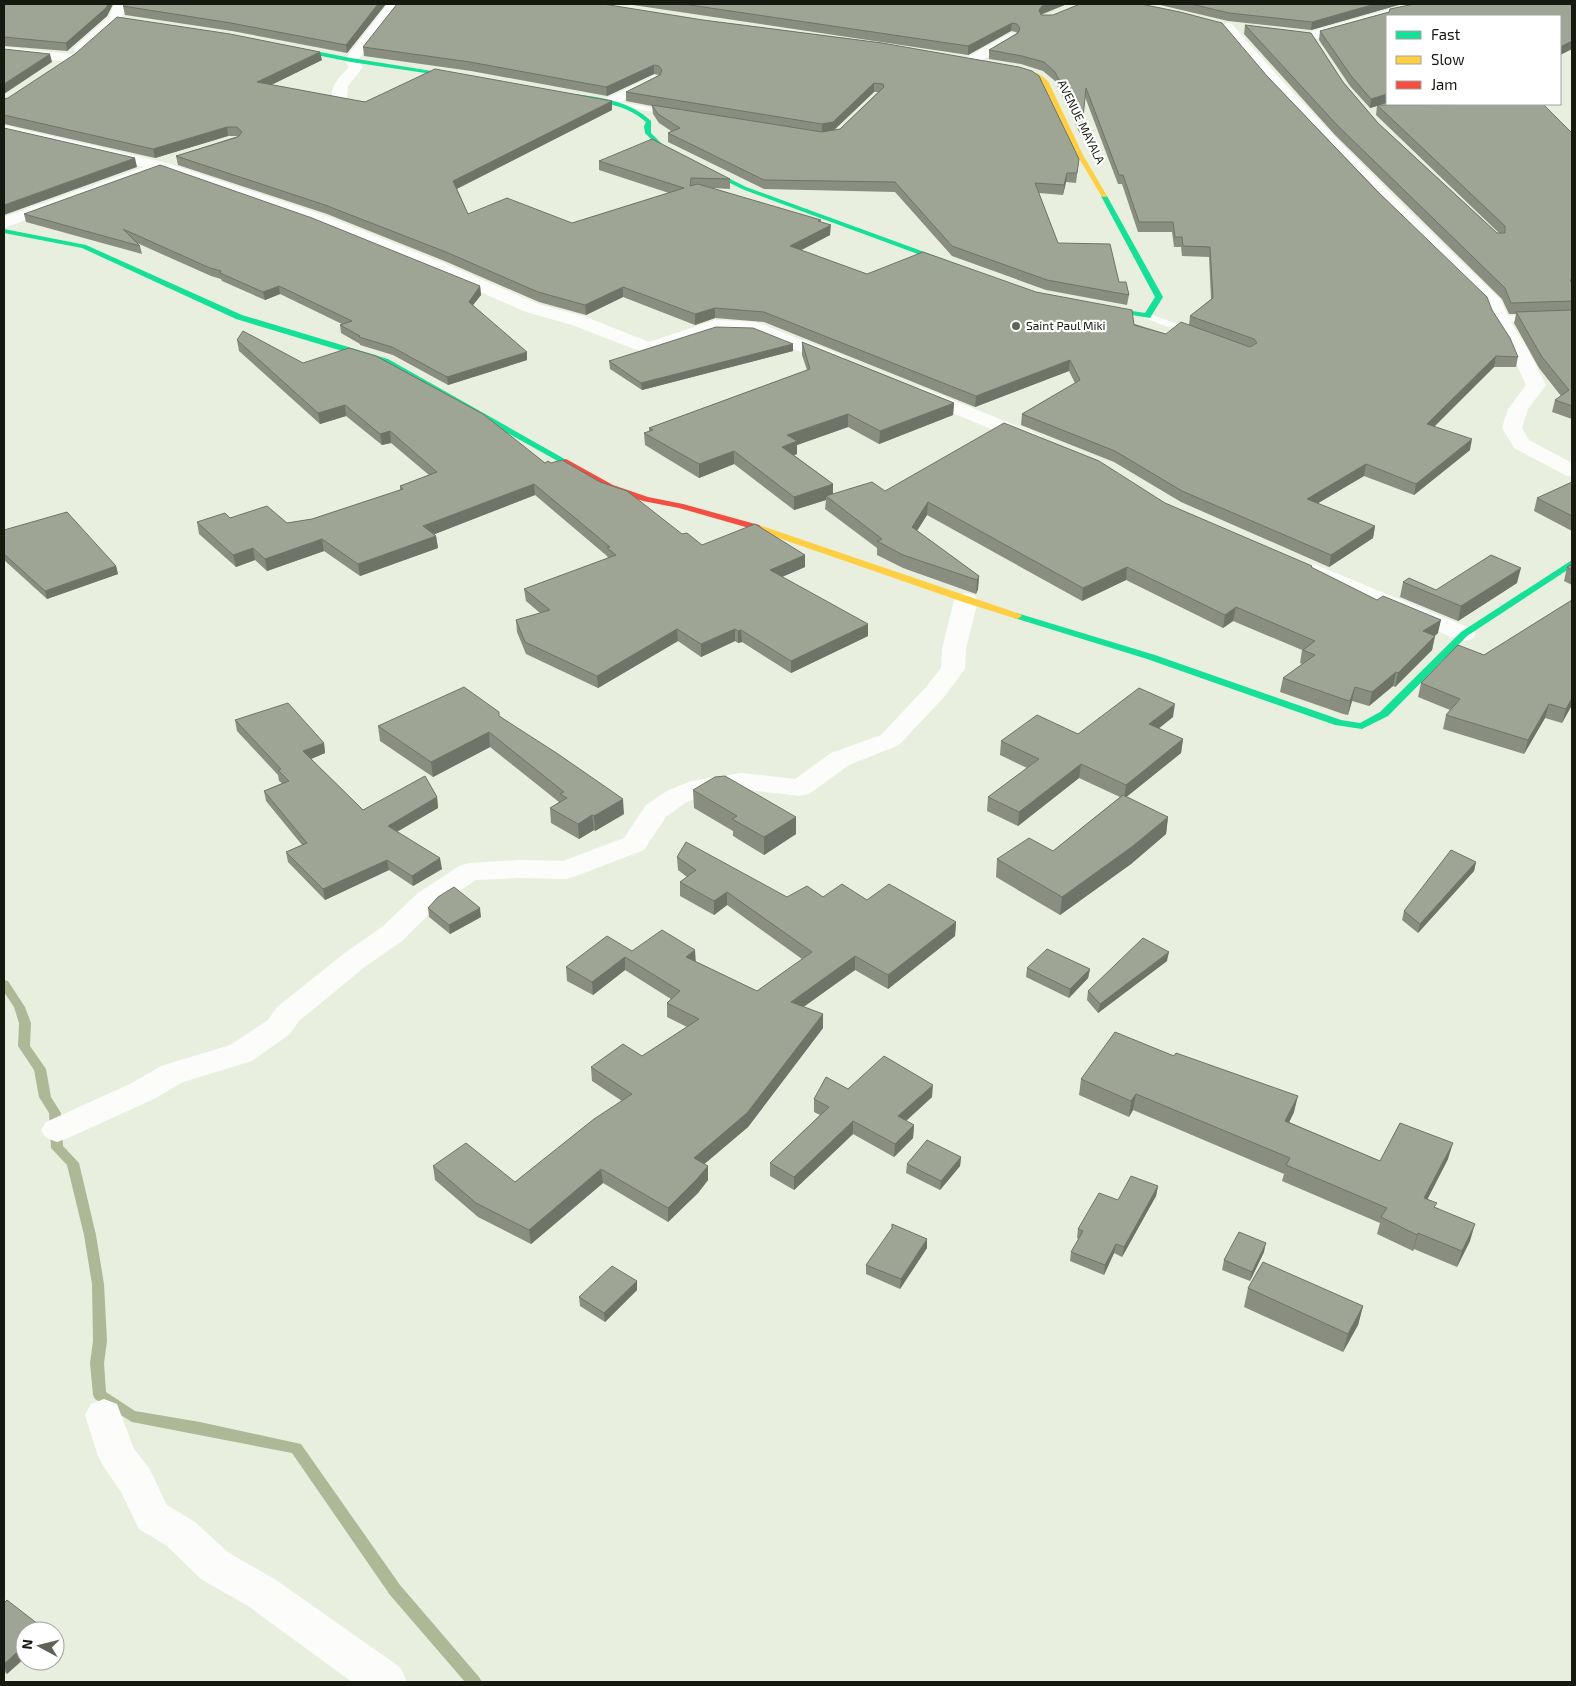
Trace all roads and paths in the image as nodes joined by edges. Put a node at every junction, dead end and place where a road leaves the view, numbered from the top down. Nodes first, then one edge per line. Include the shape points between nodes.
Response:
1 (123, 4) edge
2 (395, 4) edge
3 (1421, 4) edge
4 (1386, 15) edge
5 (1386, 15) edge
6 (1249, 30) edge
7 (1265, 32) edge
8 (1010, 37) edge
9 (269, 44) edge
10 (4, 51) edge
11 (72, 58) junction
12 (351, 60) junction
13 (967, 61) joint
14 (56, 68) edge
15 (481, 79) edge
16 (654, 80) edge
17 (564, 94) edge
18 (340, 101) edge
19 (614, 103) junction
20 (674, 113) edge
21 (4, 130) edge
22 (180, 157) edge
23 (157, 166) junction
24 (4, 223) edge
25 (4, 231) edge
26 (963, 267) edge
27 (1085, 305) edge
28 (1147, 316) junction
29 (1572, 316) edge
30 (1500, 320) junction
31 (1205, 337) edge
32 (855, 367) edge
33 (900, 385) edge
34 (1052, 446) edge
35 (1572, 471) edge
36 (1295, 563) edge
37 (1572, 563) edge
38 (966, 600) junction
39 (1464, 634) junction
40 (57, 1130) dead end
41 (104, 1415) dead end
42 (386, 1682) edge

1 - 11 street via 119,7 120,20
2 - 12 street
3 - 4 street
5 - 7 street via 1313,38
6 - 30 street via 1222,26 1382,195 1495,304
8 - 13 street
9 - 12 street
10 - 11 street
11 - 14 street
12 - 15 street
12 - 18 street via 356,67 338,92
13 - 28 street, AVENUE MAYALA via 1021,70 1038,75 1046,82 1080,155 1160,297
16 - 19 street
17 - 19 street
19 - 20 lane
19 - 26 street via 645,116 649,122 648,133 661,146 744,188
21 - 23 street
22 - 23 street
23 - 24 street
23 - 32 street via 320,220 532,308 579,321 649,348 715,326 756,328
25 - 38 street via 84,246 238,316 385,361 610,487 646,500 760,528
27 - 28 street
28 - 31 lane
29 - 30 lane
30 - 35 street via 1536,385 1518,409 1512,428 1521,444
33 - 34 street
36 - 39 street
37 - 39 street
38 - 39 street via 1151,658 1340,723 1362,726 1384,714
38 - 40 street via 954,649 953,670 890,740 840,759 800,788 741,781 700,787 676,797 656,811 634,844 566,870 469,872 428,898 392,934 288,1014 279,1027 241,1053 172,1074 143,1092
41 - 42 street via 117,1456 153,1517 181,1534 215,1566 262,1592

